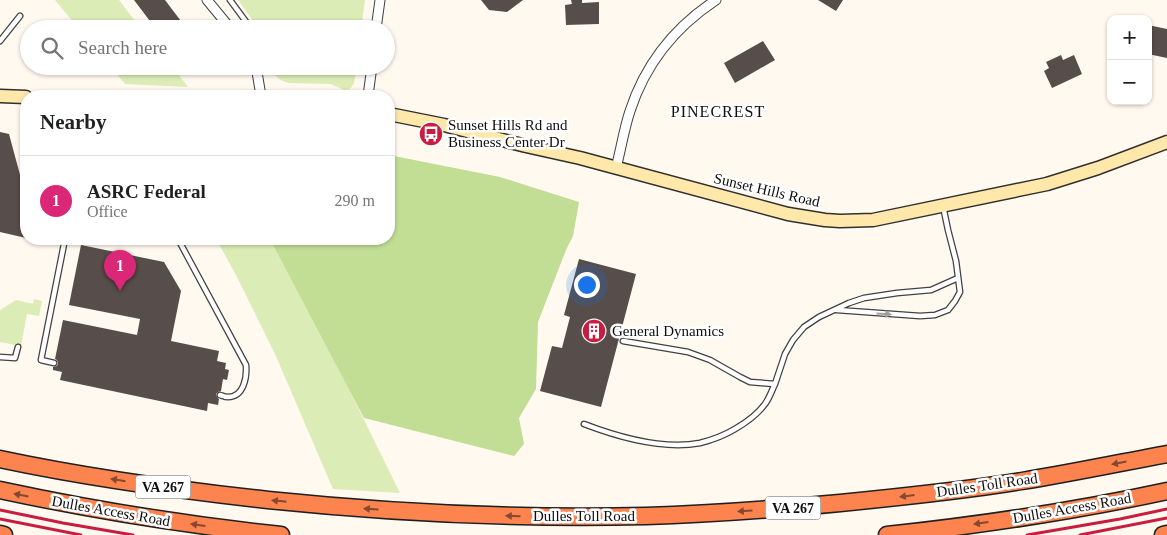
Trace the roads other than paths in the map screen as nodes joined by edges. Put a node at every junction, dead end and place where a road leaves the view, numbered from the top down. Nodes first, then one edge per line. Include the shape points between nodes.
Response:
1 (208, 0) edge
2 (230, 0) edge
3 (380, 0) edge
4 (716, 0) edge
5 (20, 16) dead end
6 (224, 20) edge
7 (245, 20) edge
8 (377, 20) edge
9 (0, 41) edge
10 (258, 75) edge
11 (371, 75) edge
12 (260, 90) edge
13 (369, 90) edge
14 (0, 96) edge
15 (20, 97) edge
16 (395, 115) edge
17 (1167, 142) edge
18 (616, 168) junction
19 (943, 206) junction
20 (64, 245) edge
21 (181, 245) edge
22 (958, 278) junction
23 (835, 310) junction
24 (624, 341) dead end
25 (18, 347) dead end
26 (0, 357) edge
27 (54, 363) dead end
28 (775, 384) junction
29 (220, 395) dead end
30 (584, 424) dead end
31 (1167, 454) edge
32 (0, 459) edge
33 (0, 490) edge
34 (1167, 491) edge
35 (0, 534) edge
36 (1167, 534) edge
37 (4, 535) edge
38 (281, 535) edge
39 (887, 535) edge
40 (1163, 535) edge

1 - 6 street
2 - 7 lane
3 - 8 street
4 - 18 street via 680,29 652,64 630,111
5 - 9 lane
10 - 12 street
11 - 13 street
14 - 15 main road
16 - 18 main road, Sunset Hills Road
17 - 19 main road, Sunset Hills Road via 1047,184
18 - 19 main road, Sunset Hills Road via 788,214 825,220 873,220
19 - 22 lane
20 - 27 lane via 41,360
21 - 29 lane via 246,365 246,376 239,393 229,397
22 - 23 lane via 931,290 864,298
23 -> 22 lane via 935,315 948,310 956,301 960,292
23 - 28 lane via 804,327 793,340
24 - 28 lane via 688,352 750,382
25 - 26 lane via 15,358
28 - 30 lane via 765,404 750,421 700,443 655,443 610,434
31 -> 32 highway, Dulles Toll Road / VA 267 via 975,488 884,499 701,514 592,517 498,516 328,506 152,486
38 -> 33 highway, Dulles Access Road via 171,521
34 -> 39 highway, Dulles Access Road via 1007,520
35 - 37 highway
36 - 40 highway

